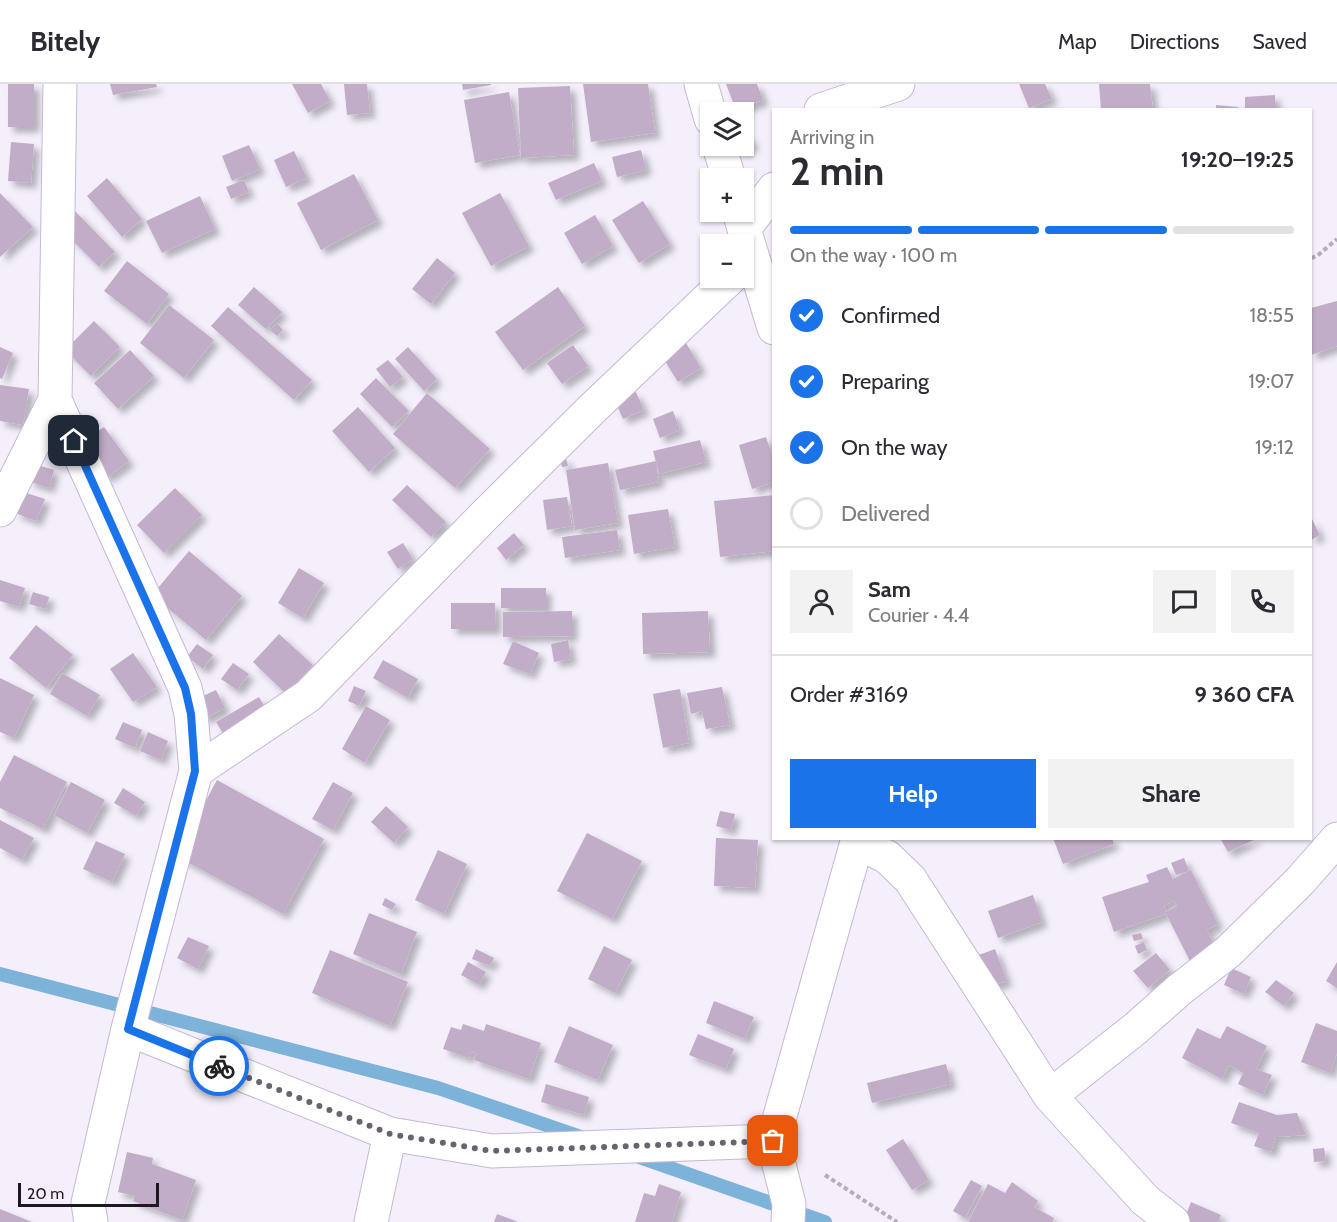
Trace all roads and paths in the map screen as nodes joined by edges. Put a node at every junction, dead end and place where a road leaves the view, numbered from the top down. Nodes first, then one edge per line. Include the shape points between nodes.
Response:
1 (60, 84) edge
2 (700, 84) edge
3 (898, 84) edge
4 (706, 102) edge
5 (826, 108) edge
6 (772, 193) edge
7 (750, 234) edge
8 (1337, 239) edge
9 (1312, 258) edge
10 (754, 278) edge
11 (704, 288) edge
12 (772, 323) edge
13 (55, 400) junction
14 (0, 510) edge
15 (195, 771) junction
16 (1337, 839) edge
17 (857, 840) edge
18 (128, 1029) junction
19 (1050, 1096) junction
20 (390, 1134) junction
21 (773, 1141) junction
22 (86, 1216) edge
23 (371, 1222) edge
24 (788, 1222) edge
25 (897, 1222) edge
26 (1173, 1222) edge

1 - 13 street
2 - 4 street
3 - 5 street
6 - 7 street
8 - 9 path
10 - 12 street
11 - 15 street via 308,696
13 - 14 street
13 - 15 street via 185,688
15 - 18 street
16 - 19 street via 1228,952
17 - 19 street via 887,857 910,879
17 - 21 street
18 - 20 street
18 - 22 street
19 - 26 street via 1145,1200
20 - 21 street via 492,1151
20 - 23 street
21 - 24 street via 789,1204
21 - 25 path

